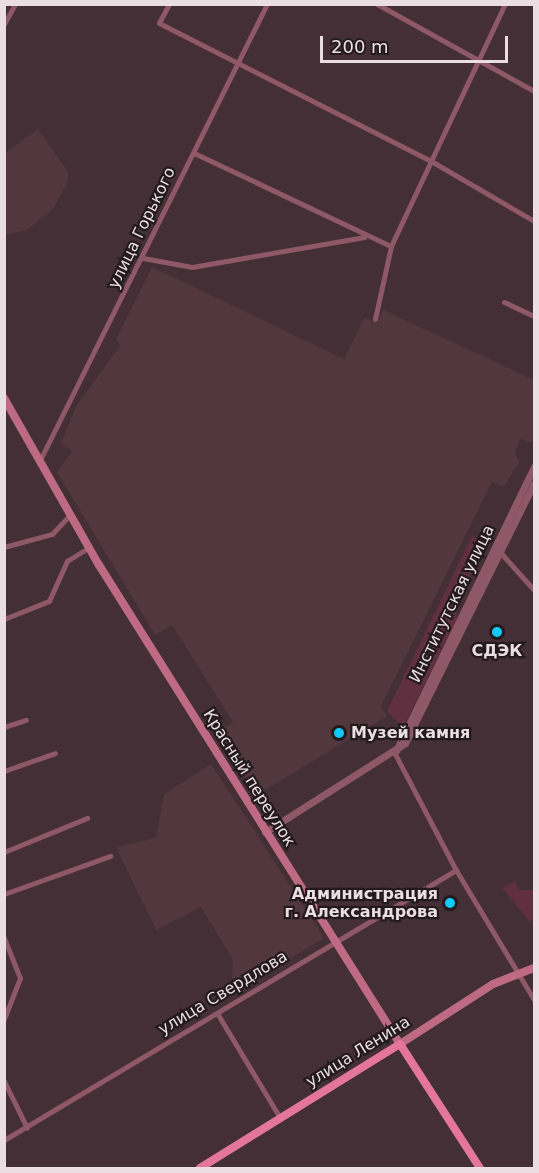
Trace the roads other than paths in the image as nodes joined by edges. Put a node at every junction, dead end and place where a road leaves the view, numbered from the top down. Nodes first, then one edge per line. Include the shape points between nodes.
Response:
1 (15, 4) edge
2 (169, 4) edge
3 (267, 4) edge
4 (377, 4) edge
5 (505, 4) edge
6 (4, 24) edge
7 (479, 58) junction
8 (240, 61) junction
9 (534, 91) edge
10 (194, 153) junction
11 (430, 161) junction
12 (534, 221) edge
13 (364, 237) junction
14 (391, 246) junction
15 (143, 258) junction
16 (504, 302) dead end
17 (534, 316) edge
18 (375, 319) dead end
19 (4, 398) edge
20 (8, 413) edge
21 (39, 462) junction
22 (534, 467) edge
23 (534, 483) edge
24 (69, 516) junction
25 (4, 547) edge
26 (88, 548) junction
27 (497, 550) junction
28 (534, 590) edge
29 (4, 619) edge
30 (26, 720) dead end
31 (4, 727) edge
32 (55, 753) dead end
33 (395, 754) junction
34 (4, 771) edge
35 (87, 818) dead end
36 (265, 832) junction
37 (4, 852) edge
38 (110, 856) dead end
39 (456, 870) junction
40 (4, 894) edge
41 (4, 938) edge
42 (333, 942) junction
43 (534, 968) edge
44 (517, 972) junction
45 (534, 1000) edge
46 (217, 1013) junction
47 (4, 1019) edge
48 (400, 1044) junction
49 (4, 1081) edge
50 (280, 1118) junction
51 (27, 1128) junction
52 (4, 1140) edge
53 (200, 1168) edge
54 (480, 1168) edge

1 - 6 street
2 - 8 street via 159,23
3 - 8 street, улица Горького
4 - 7 street
5 - 7 street
7 - 9 street
7 - 11 street
8 - 10 street, улица Горького
8 - 11 street
10 - 13 street
10 - 15 street, улица Горького
11 - 12 street
11 - 14 street
13 - 14 street
13 - 15 street via 192,267
14 - 18 street
15 - 21 street, улица Горького
16 - 17 street
19 - 20 main road, Красный переулок
20 - 21 main road, Красный переулок
21 - 24 main road, Красный переулок
22 - 27 street, Институтская улица
23 - 27 street, Институтская улица
24 - 25 street via 52,534
24 - 26 main road, Красный переулок
26 - 29 street via 68,561 49,601
26 - 36 main road, Красный переулок
27 - 28 street
27 - 33 street, Институтская улица
30 - 31 street
32 - 34 street
33 - 36 street
33 - 39 street
35 - 37 street
36 - 42 main road, Красный переулок
38 - 40 street
39 - 42 street, улица Свердлова
39 - 44 street
41 - 47 street via 20,978
42 - 46 street, улица Свердлова
42 - 48 main road, Красный переулок
43 - 44 main road, улица Ленина
44 - 45 street
44 - 48 main road, улица Ленина
46 - 50 street
46 - 51 street, улица Свердлова
48 - 50 main road, улица Ленина
48 - 54 main road, Красный переулок
49 - 51 street
50 - 53 main road, улица Ленина
51 - 52 street, улица Свердлова

